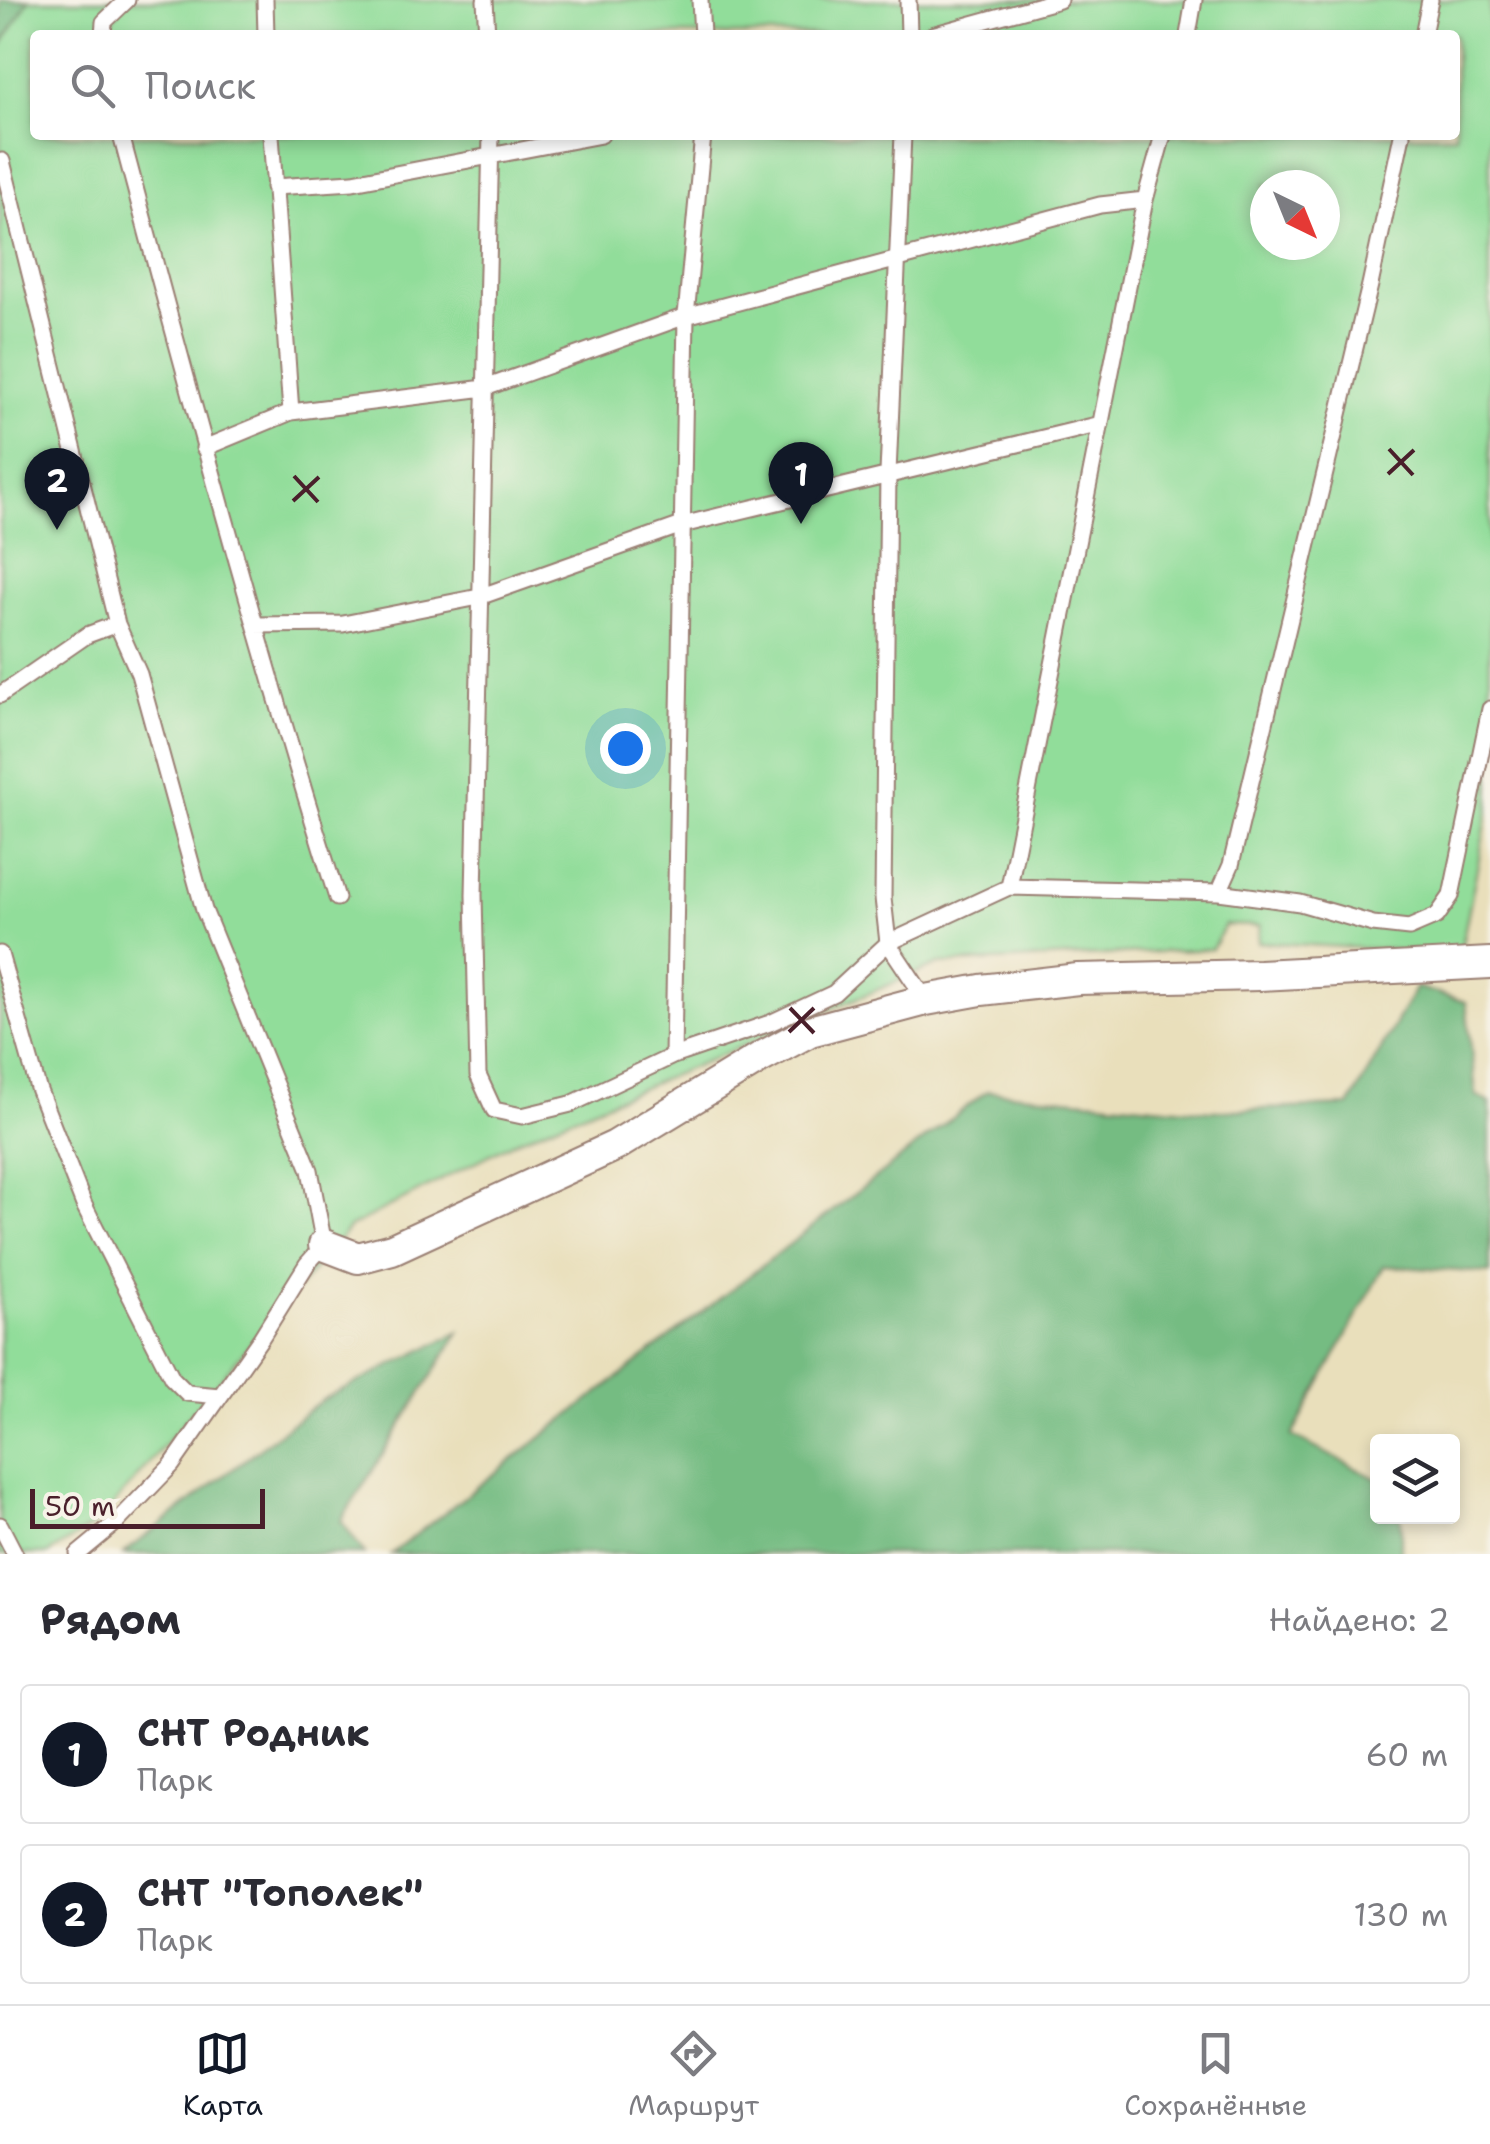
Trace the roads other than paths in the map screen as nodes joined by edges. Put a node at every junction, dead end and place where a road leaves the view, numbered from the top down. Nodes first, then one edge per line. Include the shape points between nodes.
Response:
1 (127, 0) edge
2 (264, 0) edge
3 (486, 0) edge
4 (700, 0) edge
5 (908, 0) edge
6 (1059, 0) edge
7 (1194, 0) edge
8 (1430, 0) edge
9 (103, 30) edge
10 (266, 30) edge
11 (487, 30) edge
12 (702, 30) edge
13 (909, 30) edge
14 (950, 30) edge
15 (1189, 30) edge
16 (1424, 30) edge
17 (122, 140) edge
18 (271, 140) edge
19 (491, 140) edge
20 (577, 140) edge
21 (703, 140) edge
22 (904, 140) edge
23 (1162, 140) edge
24 (1401, 140) edge
25 (492, 158) junction
26 (2, 160) edge
27 (274, 187) junction
28 (1145, 200) junction
29 (896, 258) junction
30 (686, 316) junction
31 (485, 388) junction
32 (291, 412) junction
33 (1101, 424) junction
34 (204, 448) junction
35 (888, 473) junction
36 (682, 525) junction
37 (479, 596) junction
38 (116, 624) junction
39 (256, 625) junction
40 (0, 694) edge
41 (1490, 709) edge
42 (1009, 888) junction
43 (1219, 892) junction
44 (336, 898) dead end
45 (888, 944) junction
46 (0, 954) edge
47 (1490, 963) edge
48 (926, 1000) junction
49 (673, 1056) junction
50 (324, 1245) junction
51 (220, 1396) junction
52 (0, 1525) edge
53 (15, 1554) edge
54 (78, 1554) edge

1 - 9 lane
2 - 10 lane
3 - 11 lane
4 - 12 lane
5 - 13 lane
6 - 14 lane
7 - 15 lane
8 - 16 lane
17 - 34 lane
18 - 27 lane
19 - 25 lane
20 - 25 lane
21 - 30 lane
22 - 29 lane
23 - 28 lane
24 - 43 lane via 1236,846
25 - 27 lane via 353,182
25 - 31 lane
26 - 38 lane
27 - 32 lane
28 - 29 lane via 1100,205
28 - 33 lane
29 - 30 lane
29 - 35 lane
30 - 31 lane
30 - 36 lane
31 - 32 lane
31 - 37 lane
32 - 34 lane
33 - 35 lane
33 - 42 lane
34 - 39 lane
35 - 36 lane
35 - 45 lane
36 - 37 lane
36 - 49 lane
37 - 39 lane via 343,624
37 - 49 lane via 478,1076 494,1110 522,1116 571,1104
38 - 40 lane via 86,636
38 - 50 lane via 139,674 204,910 310,1170
39 - 44 lane
41 - 43 lane via 1451,896 1437,916 1409,928
42 - 43 lane
42 - 45 lane
45 - 48 lane
45 - 49 lane via 834,993
46 - 51 lane via 38,1088 84,1205 172,1378 187,1393
47 - 48 street via 1078,979
48 - 50 street via 810,1031 615,1146 392,1249 358,1258
50 - 51 lane
51 - 54 lane via 172,1465
52 - 53 lane

